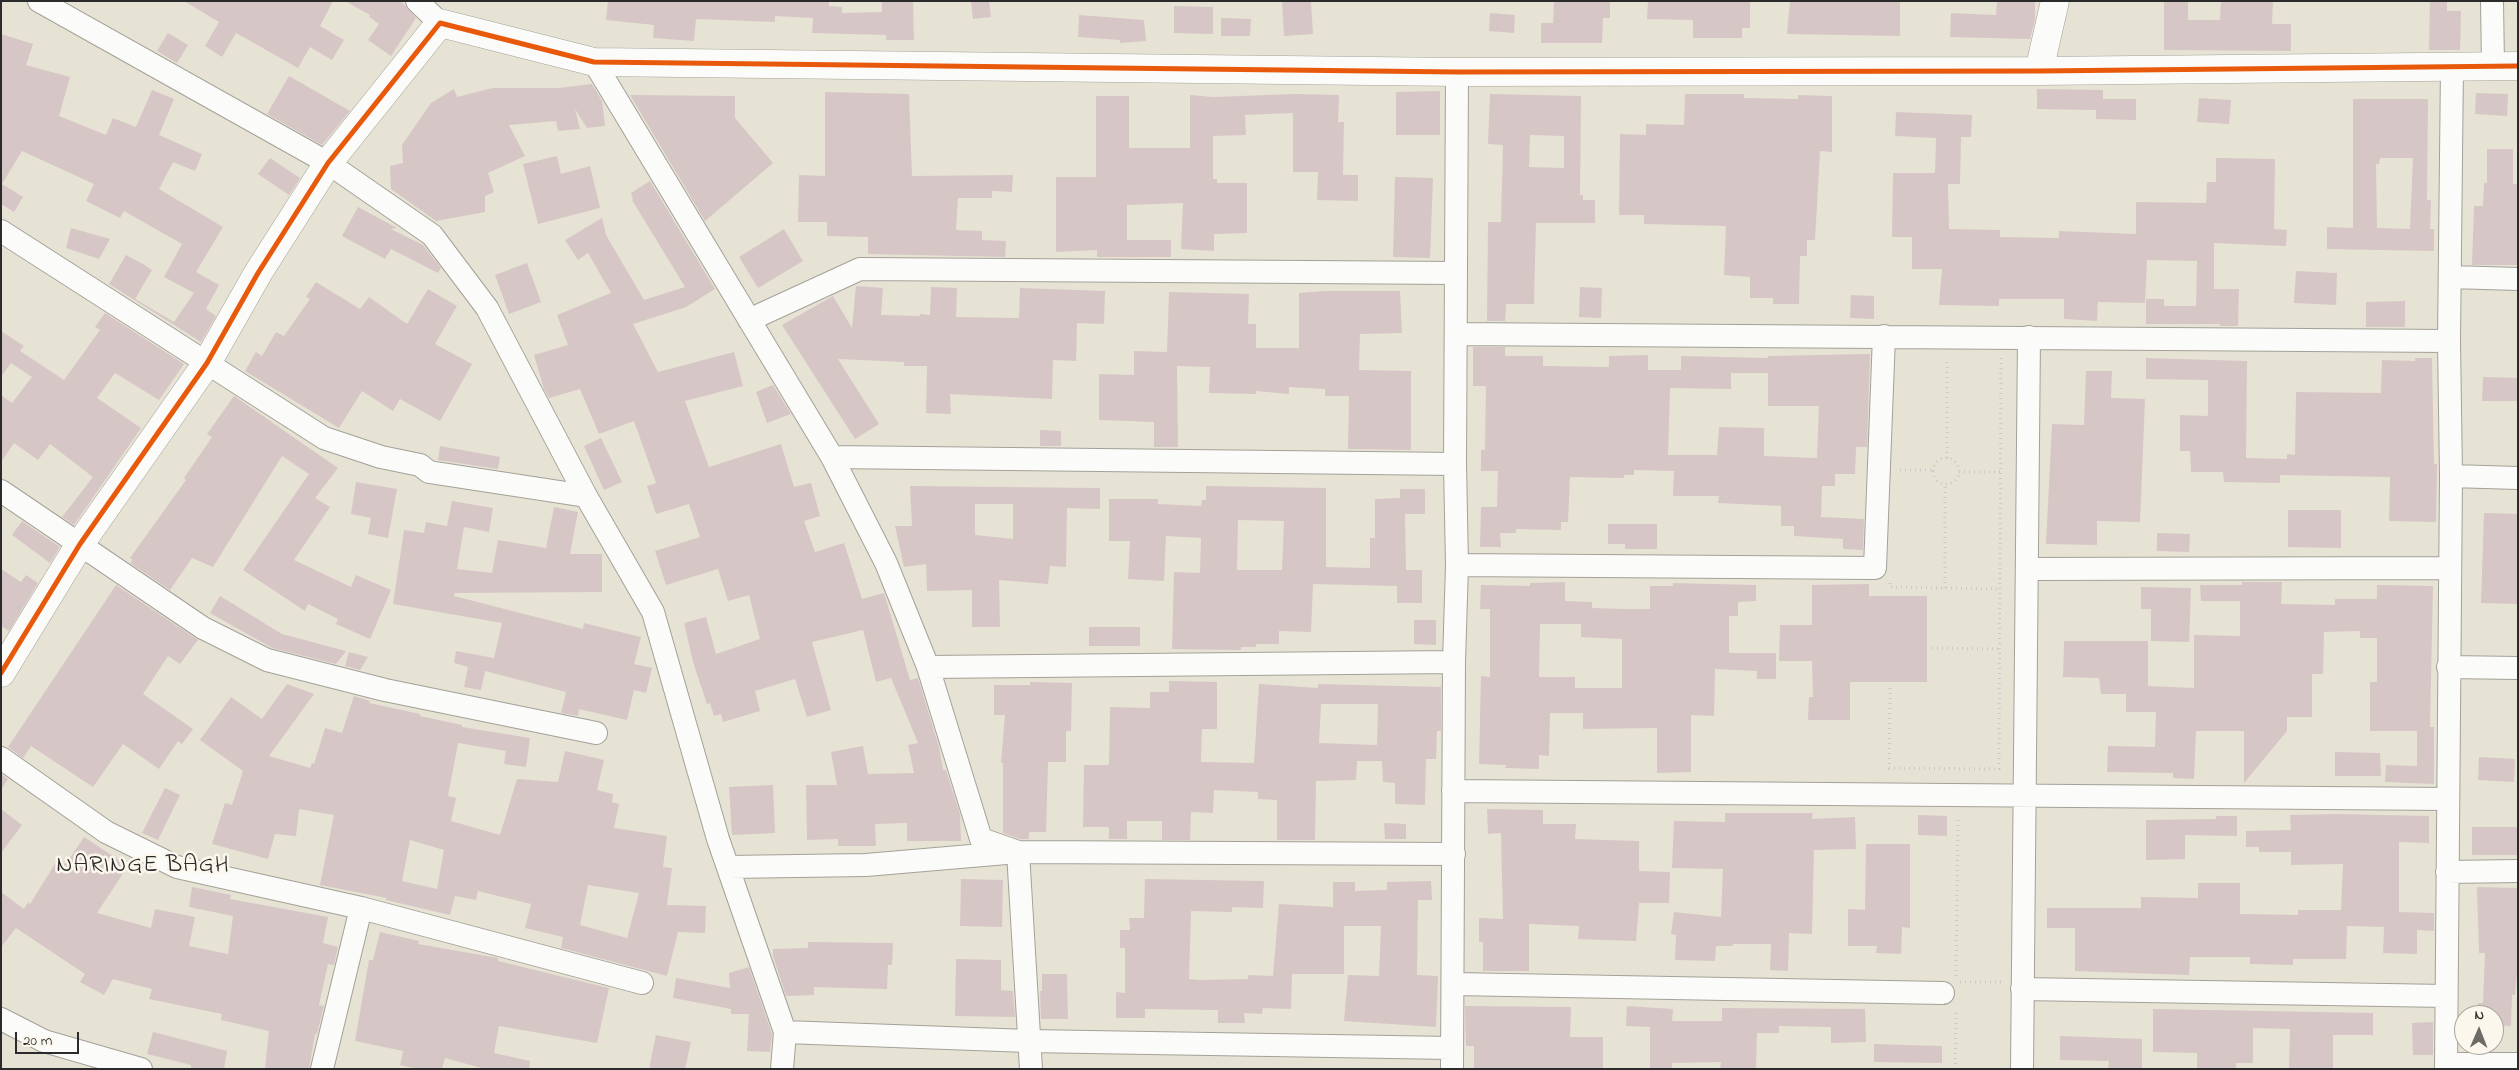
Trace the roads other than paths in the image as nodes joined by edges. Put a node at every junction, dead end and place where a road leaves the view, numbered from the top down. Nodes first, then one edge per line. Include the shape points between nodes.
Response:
1 (39, 1) edge
2 (417, 1) edge
3 (2055, 1) edge
4 (2492, 1) edge
5 (440, 23) junction
6 (594, 62) junction
7 (2452, 65) junction
8 (2505, 66) edge
9 (2039, 71) junction
10 (1457, 72) junction
11 (328, 163) junction
12 (1, 231) edge
13 (1456, 273) junction
14 (2450, 277) junction
15 (2518, 279) edge
16 (749, 320) junction
17 (1456, 334) junction
18 (1884, 336) junction
19 (2029, 337) junction
20 (2448, 341) junction
21 (206, 363) junction
22 (832, 457) junction
23 (1455, 464) junction
24 (2450, 476) junction
25 (2518, 478) edge
26 (1, 491) edge
27 (586, 496) junction
28 (80, 544) junction
29 (1457, 565) junction
30 (2450, 568) junction
31 (2028, 569) junction
32 (1454, 662) junction
33 (928, 667) junction
34 (2448, 667) junction
35 (2518, 668) edge
36 (1, 672) edge
37 (596, 733) dead end
38 (1, 758) edge
39 (1454, 791) junction
40 (2025, 795) junction
41 (2448, 799) junction
42 (1018, 852) junction
43 (1454, 854) junction
44 (728, 867) junction
45 (2518, 871) edge
46 (2447, 872) junction
47 (361, 908) junction
48 (642, 984) dead end
49 (1454, 984) junction
50 (2013, 986) junction
51 (2446, 996) junction
52 (1949, 997) road end
53 (1, 1018) edge
54 (785, 1032) junction
55 (1028, 1041) junction
56 (1452, 1058) edge
57 (2518, 1064) edge
58 (2446, 1067) edge
59 (141, 1069) edge
60 (322, 1069) edge
61 (782, 1069) edge
62 (1031, 1069) edge
63 (2022, 1069) edge

1 - 11 street
2 - 5 street
3 - 9 street
4 - 8 street
5 - 6 street
5 - 11 street
6 - 10 street
6 - 16 street
7 - 8 street
7 - 9 street
7 - 14 street
9 - 10 street
10 - 13 street
11 - 21 street
11 - 27 street via 432,234 487,308
12 - 21 street
13 - 16 street via 860,269
13 - 17 street
14 - 15 street
14 - 20 street
16 - 22 street
17 - 18 street
17 - 23 street
18 - 19 street
18 - 29 street via 1875,568
19 - 20 street
19 - 31 street
20 - 24 street
21 - 27 street via 332,441 381,457 420,465 429,472
21 - 28 street
22 - 23 street
22 - 33 street via 886,564
23 - 29 street
24 - 25 street
24 - 30 street
26 - 28 street
27 - 44 street via 653,612
28 - 36 street
28 - 37 street via 203,628 267,660 385,690
29 - 32 street
30 - 31 street
30 - 34 street
31 - 40 street
32 - 33 street
32 - 39 street
33 - 42 street via 982,839
34 - 35 street
34 - 41 street
38 - 47 street via 106,832 177,867
39 - 40 street
39 - 43 street
40 - 41 street
40 - 50 street
41 - 46 street
42 - 43 street
42 - 44 street via 866,865
42 - 55 street
43 - 49 street
44 - 54 street
45 - 46 street
46 - 51 street
47 - 48 street
47 - 60 street
49 - 52 street
49 - 56 street
50 - 51 street
50 - 63 street
51 - 58 street
53 - 59 street via 44,1042
54 - 55 street
54 - 61 street
55 - 56 street
55 - 62 street
57 - 58 street

